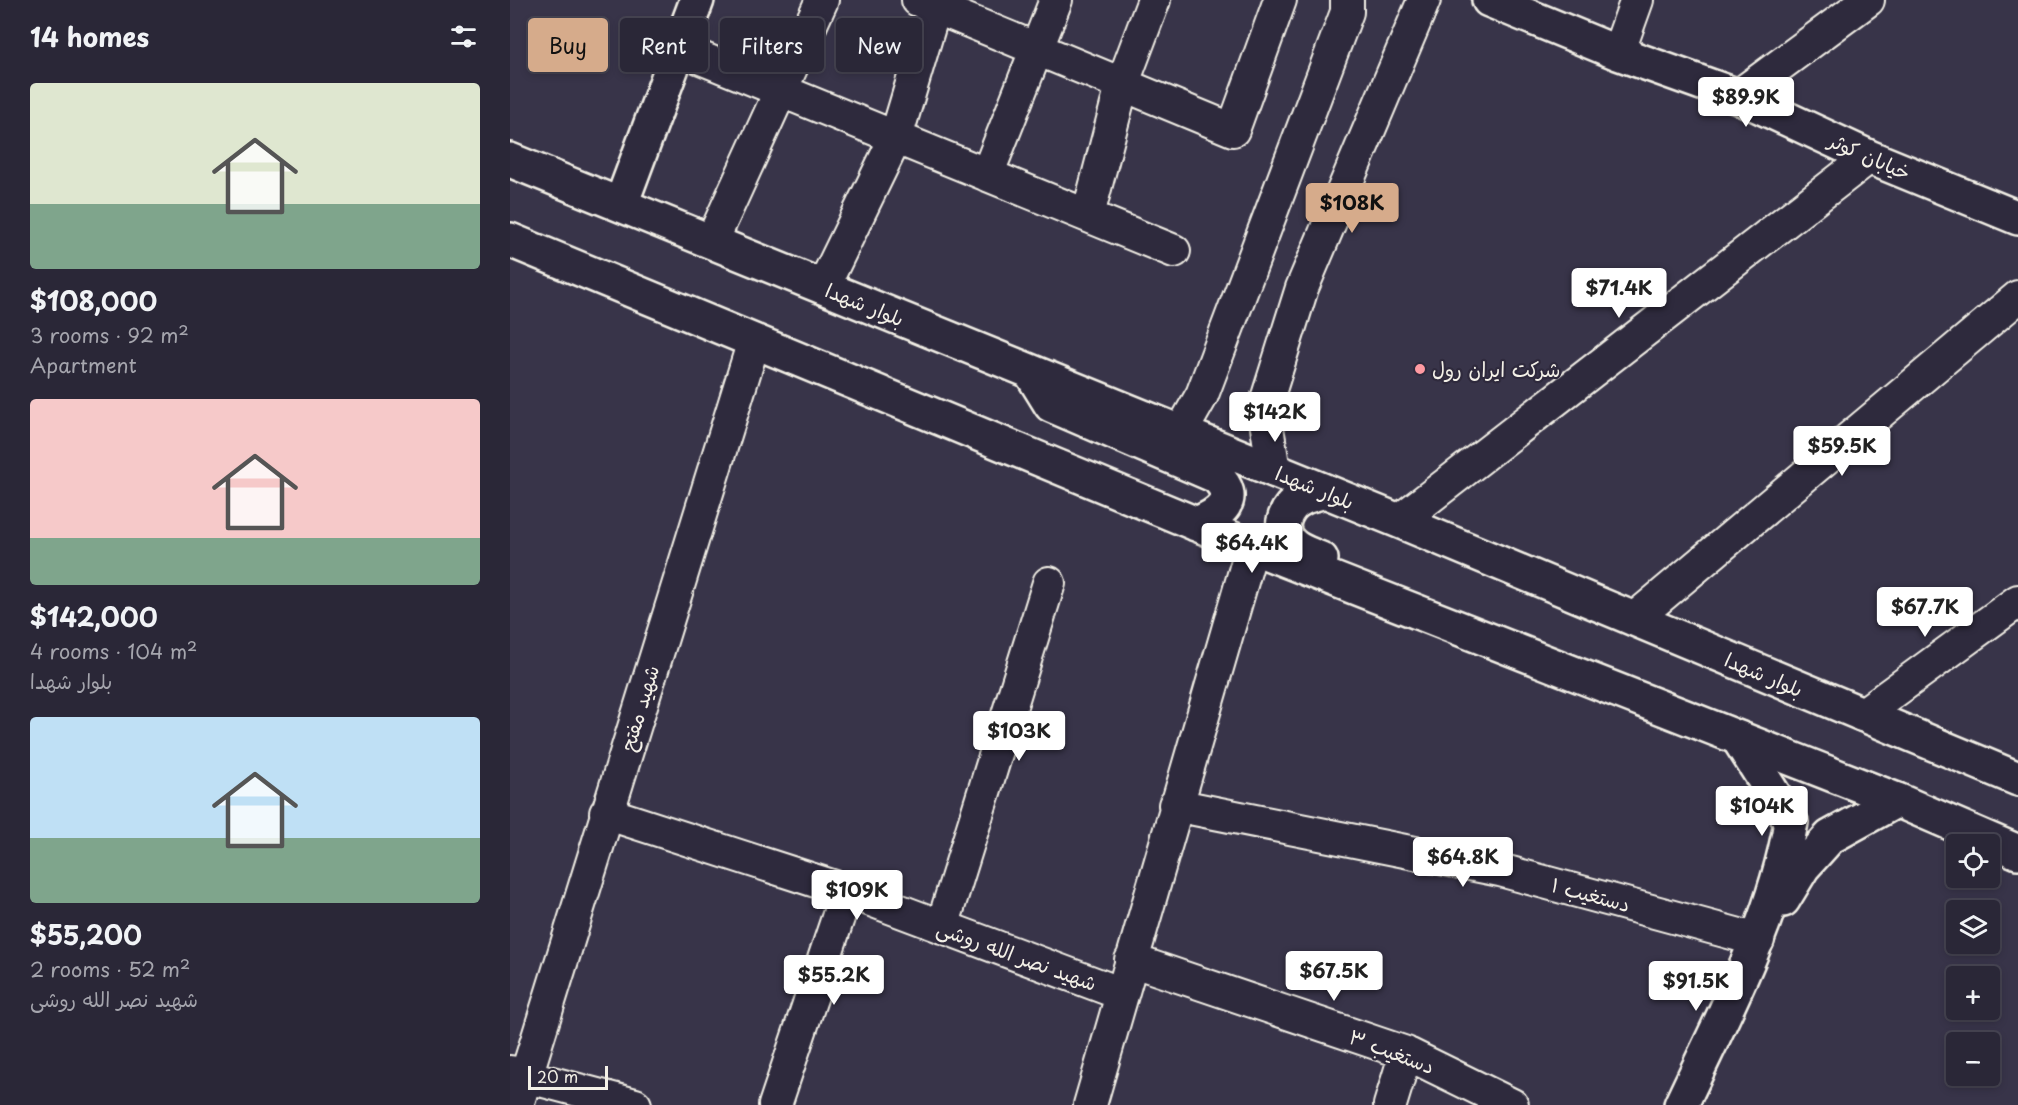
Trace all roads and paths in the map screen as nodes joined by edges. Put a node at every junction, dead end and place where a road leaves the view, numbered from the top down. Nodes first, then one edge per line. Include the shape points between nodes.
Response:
1 (697, 0) edge
2 (822, 0) edge
3 (1056, 0) edge
4 (1154, 0) edge
5 (1280, 0) edge
6 (1347, 0) edge
7 (1424, 0) edge
8 (1489, 0) edge
9 (1637, 0) edge
10 (1868, 0) edge
11 (929, 2) edge
12 (690, 18) edge
13 (1036, 49) junction
14 (1618, 53) junction
15 (708, 61) edge
16 (670, 72) edge
17 (1122, 85) junction
18 (781, 90) junction
19 (1738, 96) junction
20 (896, 137) junction
21 (1869, 157) junction
22 (510, 160) edge
23 (987, 175) junction
24 (621, 204) junction
25 (1088, 215) junction
26 (2018, 218) edge
27 (510, 240) edge
28 (712, 241) junction
29 (1174, 251) dead end
30 (824, 287) junction
31 (2018, 297) edge
32 (754, 341) junction
33 (1030, 371) junction
34 (1181, 432) junction
35 (1274, 471) junction
36 (1324, 491) junction
37 (1399, 521) junction
38 (1197, 524) junction
39 (1252, 547) junction
40 (1049, 583) dead end
41 (2018, 601) edge
42 (1414, 611) junction
43 (1634, 620) junction
44 (1862, 715) junction
45 (1738, 738) junction
46 (2018, 779) edge
47 (1897, 800) junction
48 (1175, 805) junction
49 (606, 813) junction
50 (2018, 852) edge
51 (847, 891) junction
52 (942, 927) junction
53 (1758, 940) junction
54 (1131, 960) junction
55 (1122, 994) junction
56 (1407, 1053) junction
57 (518, 1074) edge
58 (517, 1105) edge
59 (635, 1105) edge
60 (775, 1105) edge
61 (1090, 1105) edge
62 (1390, 1105) edge
63 (1512, 1105) edge
64 (1681, 1105) edge

1 - 12 main road
2 - 18 street
3 - 13 street
4 - 17 street
5 - 17 street via 1233,130
6 - 34 street via 1347,12 1202,395
7 - 35 street via 1302,288 1264,409
8 - 14 main road, خیابان کوثر
9 - 14 street
10 - 19 street
11 - 13 street
11 - 20 street
13 - 17 street
13 - 23 street
14 - 19 main road, خیابان کوثر
15 - 18 street
16 - 24 main road
17 - 25 street
18 - 20 street
18 - 28 street
19 - 21 main road, خیابان کوثر
20 - 23 street
20 - 30 street
21 - 26 main road, خیابان کوثر
21 - 37 street
22 - 24 main road, بلوار شهدا
23 - 25 street
24 - 28 main road, بلوار شهدا
25 - 29 street
27 - 32 main road
28 - 30 main road, بلوار شهدا
30 - 33 main road, بلوار شهدا
31 - 43 street
32 - 38 main road
32 - 49 street, شهید مفتح
33 - 34 main road, بلوار شهدا
33 - 38 main road via 1051,405 1216,476 1225,484 1225,506 1214,517
34 - 35 main road, بلوار شهدا
35 - 36 main road, بلوار شهدا
36 - 37 main road, بلوار شهدا
36 - 42 main road via 1301,499 1289,509 1283,523 1287,540 1304,552 1370,578
37 - 43 main road, بلوار شهدا
38 - 39 main road
39 - 42 main road
39 - 48 street
40 - 52 street
41 - 44 street
42 - 45 main road
43 - 44 main road, بلوار شهدا
44 - 46 main road, بلوار شهدا
45 - 47 main road
45 - 53 main road via 1791,822 1784,861
47 - 50 main road
47 - 53 main road via 1830,837 1803,867
48 - 53 street, دستغیب ۱ via 1500,870
48 - 54 street
49 - 51 street, شهید نصر الله روشی
49 - 57 street, شهید مفتح
51 - 52 street, شهید نصر الله روشی
51 - 60 street
52 - 55 street, شهید نصر الله روشی
53 - 64 main road
54 - 55 street
54 - 56 street, دستغیب ۳
55 - 61 street
56 - 62 street
56 - 63 street, دستغیب ۳
57 - 58 street, شهید مفتح
57 - 59 street

